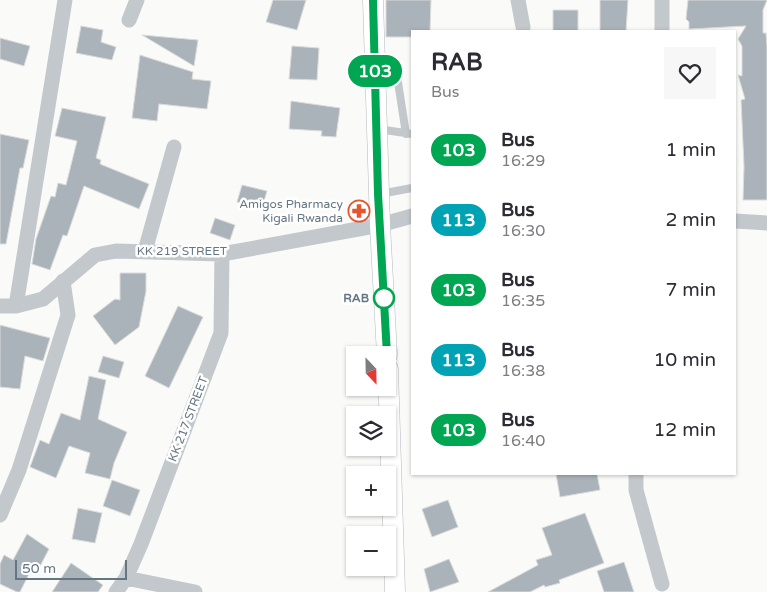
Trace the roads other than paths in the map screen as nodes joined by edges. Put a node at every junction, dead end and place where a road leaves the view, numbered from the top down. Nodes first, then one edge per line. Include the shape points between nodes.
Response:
1 (65, 0) edge
2 (137, 0) edge
3 (373, 0) edge
4 (518, 0) edge
5 (662, 0) edge
6 (129, 20) dead end
7 (523, 27) dead end
8 (662, 30) edge
9 (375, 64) junction
10 (376, 128) junction
11 (410, 134) edge
12 (174, 147) dead end
13 (411, 188) edge
14 (378, 194) junction
15 (411, 216) edge
16 (736, 221) edge
17 (767, 223) edge
18 (380, 225) junction
19 (145, 251) junction
20 (222, 254) junction
21 (63, 281) junction
22 (0, 306) edge
23 (16, 306) junction
24 (387, 346) edge
25 (389, 396) edge
26 (636, 475) edge
27 (0, 515) edge
28 (126, 578) junction
29 (662, 584) dead end
30 (116, 592) edge
31 (196, 592) edge
32 (395, 592) edge

1 - 23 street
2 - 6 street
3 - 9 main road
4 - 7 street
5 - 8 street
9 - 10 main road
9 - 11 lane via 392,73 398,82
10 - 11 lane
10 - 14 main road
12 - 19 street
13 - 14 lane
14 - 18 main road
15 - 18 street, KK 219 STREET
16 - 17 street
18 - 20 street, KK 219 STREET
18 - 24 main road
19 - 20 street, KK 219 STREET
19 - 21 street, KK 219 STREET via 95,255
20 - 28 street, KK 217 STREET via 220,332
21 - 23 street, KK 219 STREET via 43,299
21 - 27 street via 68,315 35,423
22 - 23 street, KK 219 STREET
25 - 32 main road
26 - 29 street via 636,490
28 - 30 street, KK 217 STREET
28 - 31 street

